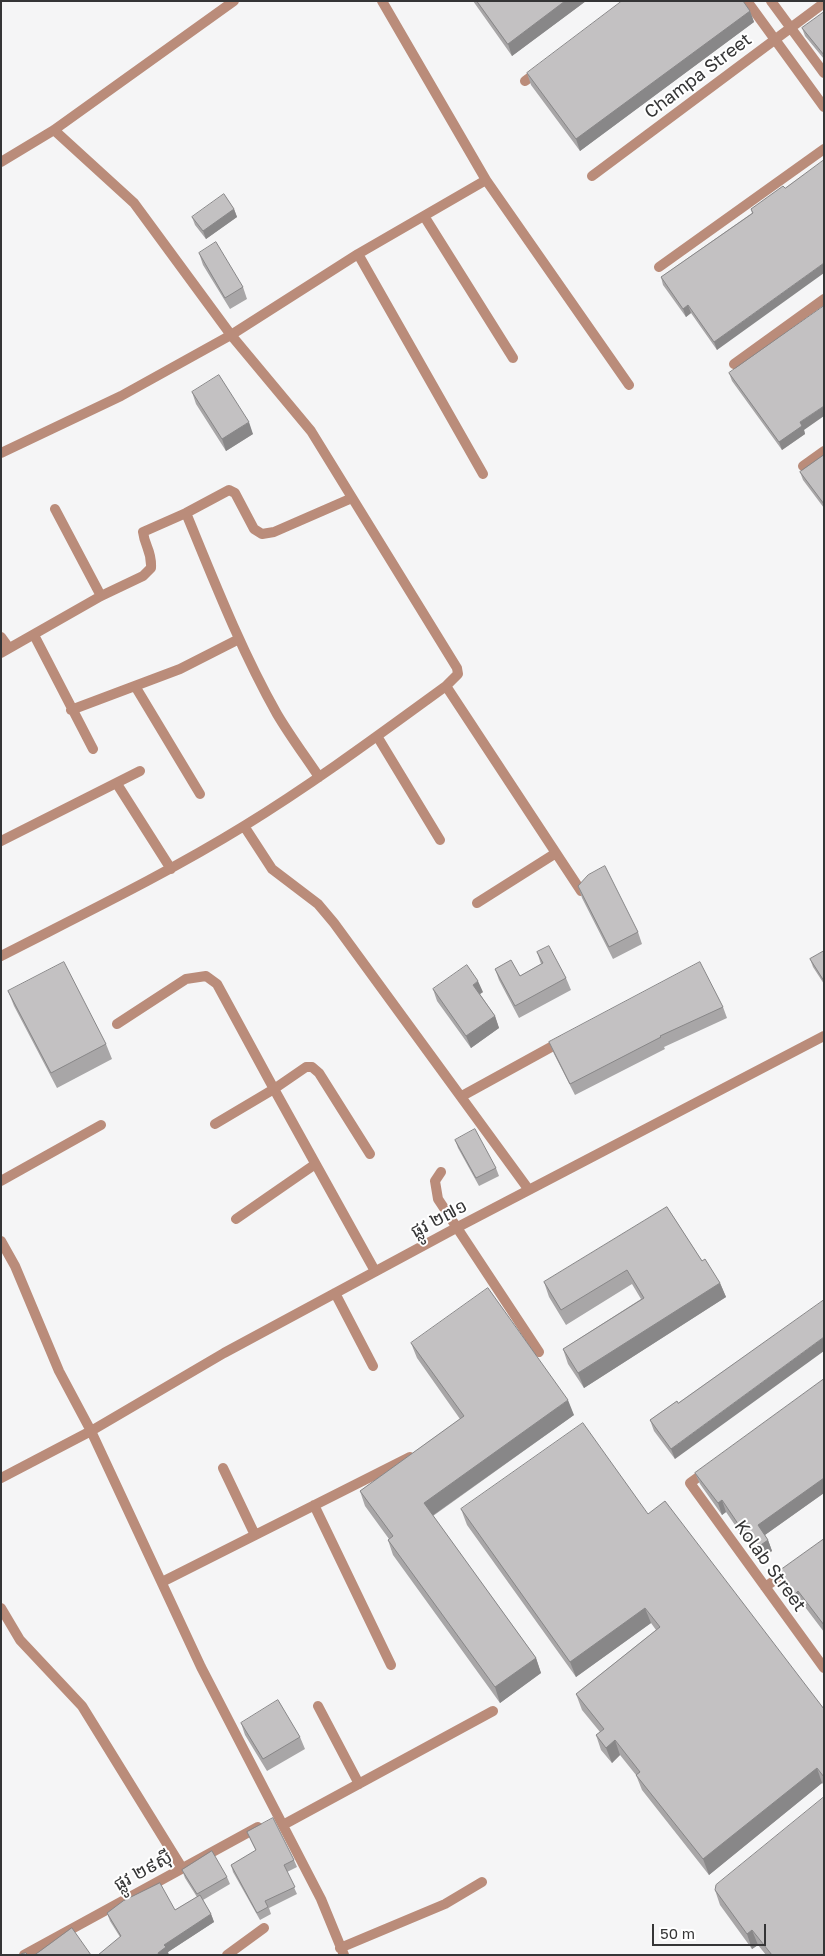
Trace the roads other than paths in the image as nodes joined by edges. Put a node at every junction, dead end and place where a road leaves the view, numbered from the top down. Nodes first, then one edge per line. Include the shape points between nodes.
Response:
1 (234, 1) edge
2 (382, 1) edge
3 (747, 1) edge
4 (771, 1) edge
5 (824, 3) edge
6 (790, 27) junction
7 (774, 38) junction
8 (548, 64) edge
9 (824, 73) edge
10 (524, 81) dead end
11 (824, 107) edge
12 (54, 130) junction
13 (824, 149) edge
14 (1, 162) edge
15 (592, 176) dead end
16 (486, 180) junction
17 (424, 216) junction
18 (358, 254) junction
19 (659, 267) dead end
20 (824, 299) edge
21 (231, 334) junction
22 (513, 358) dead end
23 (734, 364) dead end
24 (629, 385) dead end
25 (824, 451) edge
26 (1, 453) edge
27 (803, 466) dead end
28 (483, 474) dead end
29 (352, 498) junction
30 (55, 509) dead end
31 (186, 513) junction
32 (100, 596) junction
33 (1, 636) edge
34 (34, 636) junction
35 (239, 639) junction
36 (5, 651) edge
37 (135, 686) junction
38 (446, 686) junction
39 (72, 710) junction
40 (377, 736) junction
41 (94, 749) dead end
42 (140, 771) dead end
43 (319, 777) junction
44 (116, 784) junction
45 (200, 794) dead end
46 (244, 826) junction
47 (440, 840) dead end
48 (1, 841) edge
49 (556, 853) junction
50 (171, 869) junction
51 (581, 891) edge
52 (477, 903) dead end
53 (1, 956) edge
54 (117, 1024) dead end
55 (575, 1034) edge
56 (824, 1036) edge
57 (274, 1089) junction
58 (462, 1096) junction
59 (215, 1124) dead end
60 (102, 1125) dead end
61 (370, 1154) dead end
62 (314, 1165) junction
63 (441, 1172) dead end
64 (1, 1180) edge
65 (528, 1190) junction
66 (236, 1219) dead end
67 (456, 1228) junction
68 (1, 1241) edge
69 (375, 1271) junction
70 (335, 1293) junction
71 (539, 1352) dead end
72 (373, 1366) dead end
73 (91, 1431) junction
74 (410, 1457) edge
75 (714, 1466) edge
76 (223, 1468) dead end
77 (1, 1478) edge
78 (314, 1506) junction
79 (255, 1535) junction
80 (802, 1561) edge
81 (162, 1582) junction
82 (765, 1588) junction
83 (1, 1608) edge
84 (391, 1665) dead end
85 (824, 1668) edge
86 (318, 1706) dead end
87 (493, 1711) dead end
88 (359, 1784) junction
89 (281, 1820) junction
90 (182, 1868) junction
91 (482, 1882) dead end
92 (264, 1928) dead end
93 (342, 1951) edge
94 (24, 1955) edge
95 (227, 1955) edge

1 - 12 street
2 - 16 street
3 - 7 street
4 - 6 street
5 - 6 street, Champa Street
6 - 7 street, Champa Street
6 - 9 street
7 - 11 street
7 - 15 street, Champa Street
8 - 10 street
12 - 14 street
12 - 21 street via 134,203
13 - 19 street
16 - 17 street
16 - 24 street
17 - 18 street
17 - 22 street
18 - 21 street
18 - 28 street
20 - 23 street
21 - 26 street via 121,396
21 - 29 street via 311,431
25 - 27 street
29 - 31 street via 274,532 262,534 254,529 235,493 229,490
29 - 38 street via 457,668 458,674
30 - 32 street
31 - 32 street via 143,532 144,542 152,555 151,568 143,576
31 - 35 street
32 - 34 street
33 - 36 street
34 - 36 street
34 - 39 street
35 - 37 street
35 - 43 street via 278,715
37 - 39 street
37 - 45 street
38 - 40 street
38 - 49 street
39 - 41 street
40 - 43 street
40 - 47 street
42 - 44 street
43 - 46 street
44 - 48 street
44 - 50 street
46 - 50 street
46 - 58 street via 272,869 318,904 334,923
49 - 51 street
49 - 52 street
50 - 53 street
54 - 57 street via 186,979 206,976 216,984
55 - 58 street
56 - 65 street, ផ្លូវ ២៧១
57 - 59 street
57 - 61 street via 312,1067
57 - 62 street
58 - 65 street
60 - 64 street
62 - 66 street
62 - 69 street
63 - 67 street via 436,1181 438,1198
65 - 67 street, ផ្លូវ ២៧១
67 - 69 street, ផ្លូវ ២៧១
67 - 71 street
68 - 73 street via 15,1266 59,1371
69 - 70 street, ផ្លូវ ២៧១
70 - 72 street
70 - 73 street, ផ្លូវ ២៧១
73 - 77 street, ផ្លូវ ២៧១
73 - 81 street
74 - 78 street
75 - 82 street, Kolab Street via 690,1483
76 - 79 street
78 - 79 street
78 - 84 street
79 - 81 street
80 - 82 street
81 - 89 street via 201,1667
82 - 85 street, Kolab Street
83 - 90 street via 20,1640 82,1706
86 - 88 street
87 - 88 street, ផ្លូវ ២៩ស៊ី
88 - 89 street, ផ្លូវ ២៩ស៊ី
89 - 90 street, ផ្លូវ ២៩ស៊ី
89 - 93 street via 322,1899
90 - 94 street, ផ្លូវ ២៩ស៊ី
91 - 93 street via 445,1904
92 - 95 street

